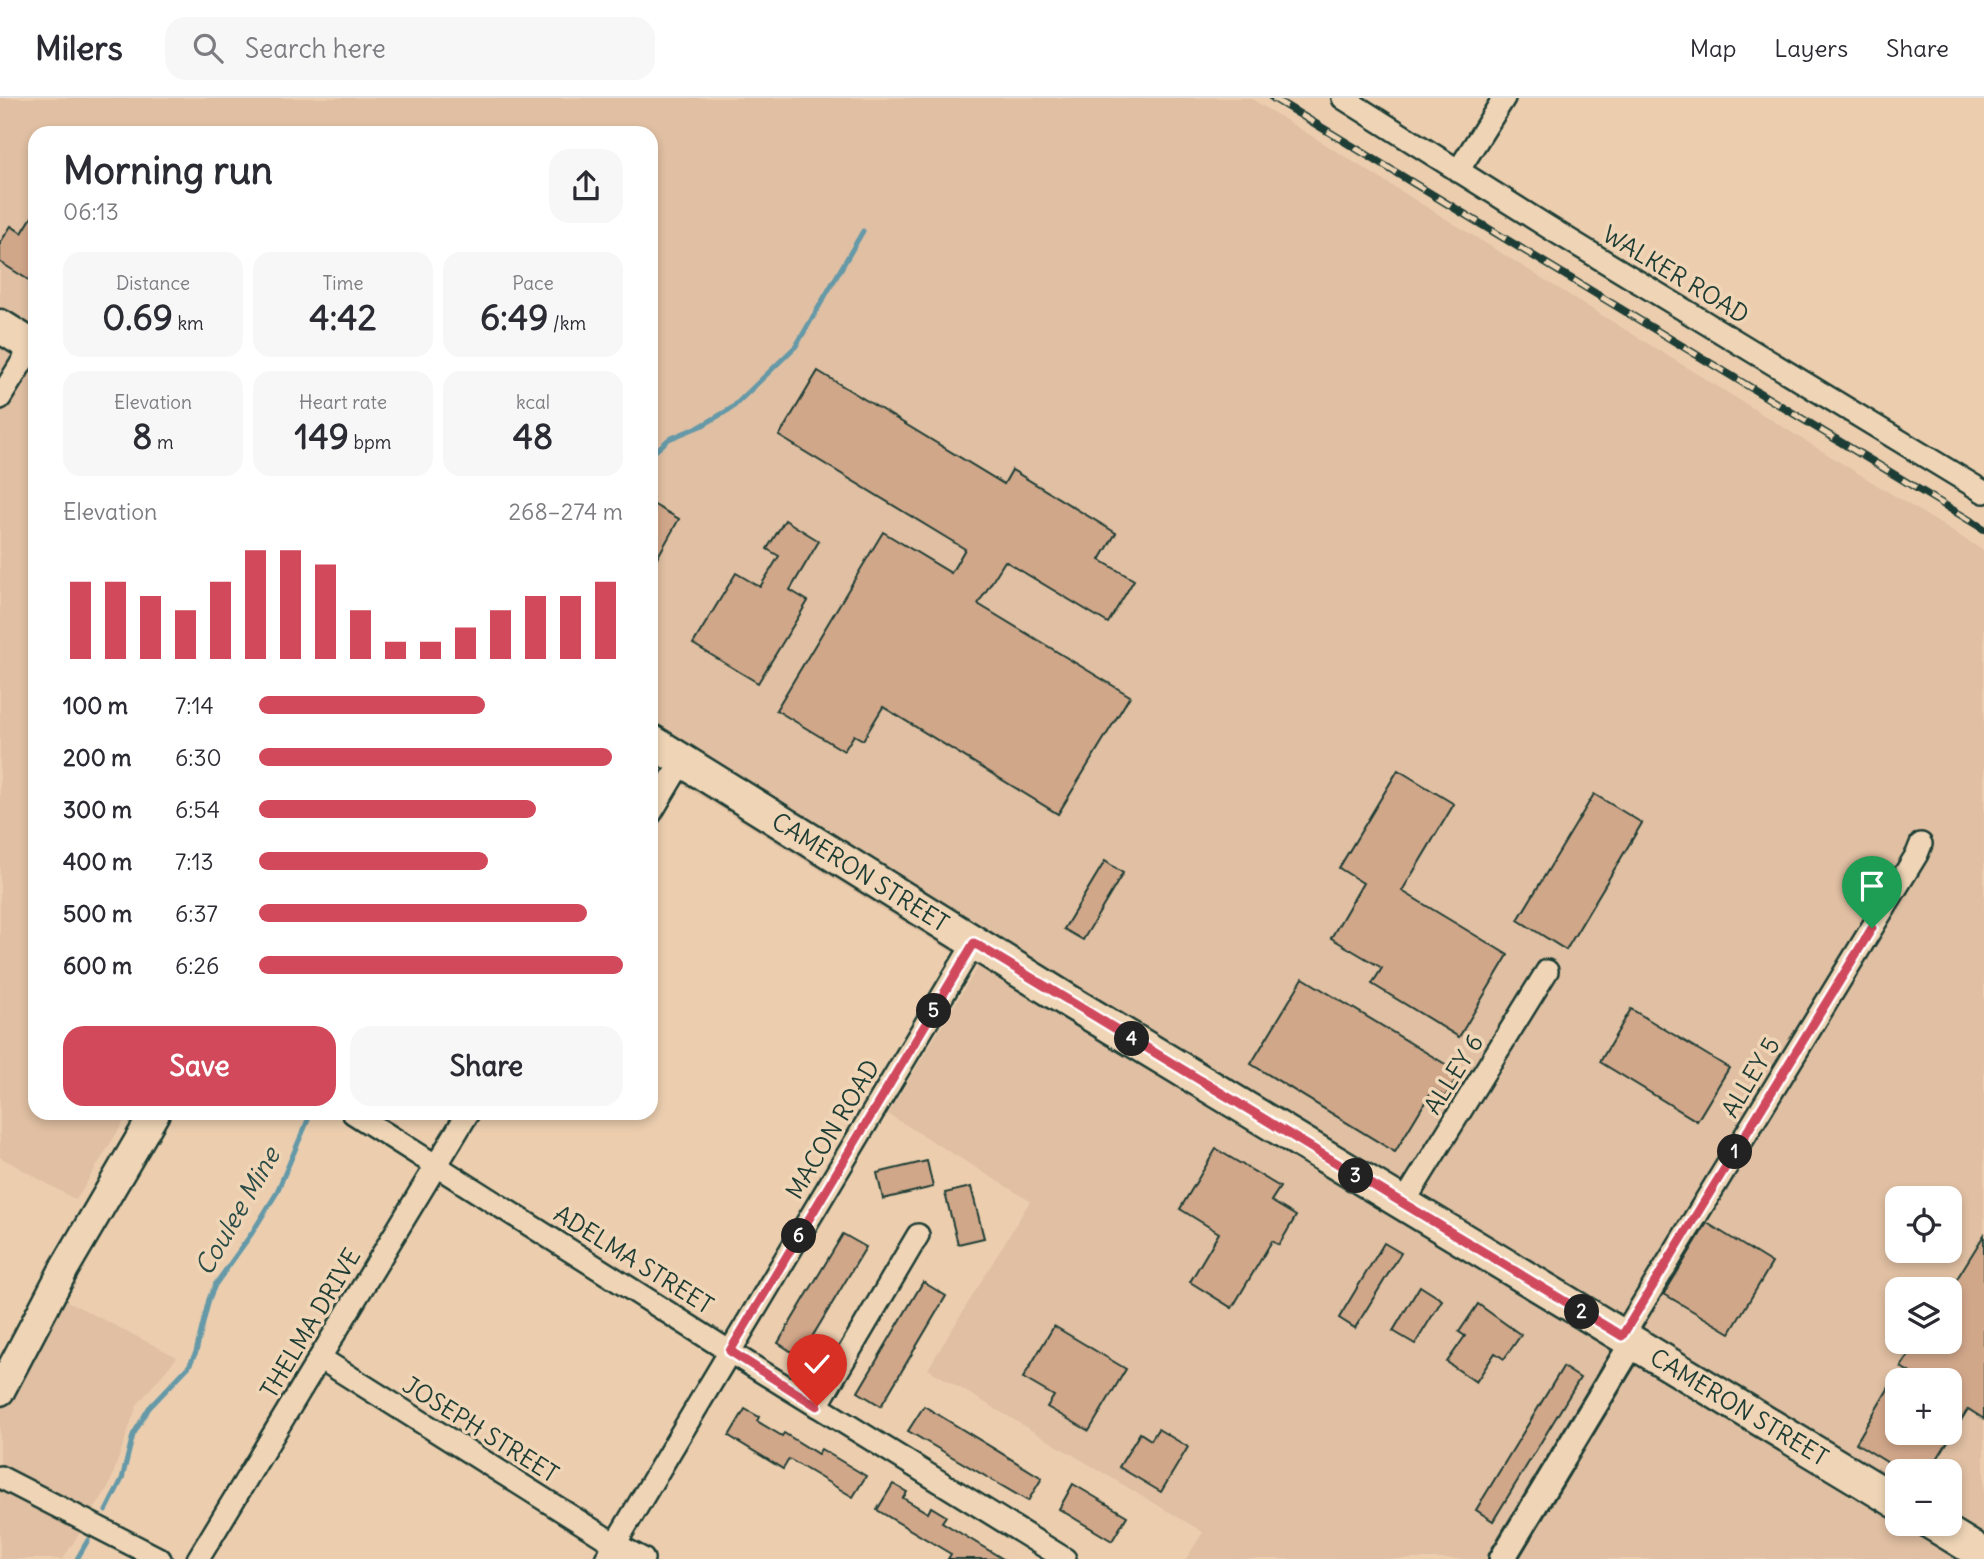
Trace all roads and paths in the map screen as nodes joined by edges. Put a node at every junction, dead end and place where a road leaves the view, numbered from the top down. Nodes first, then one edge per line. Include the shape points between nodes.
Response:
1 (1343, 98) edge
2 (1504, 98) edge
3 (1458, 171) junction
4 (0, 326) edge
5 (28, 343) edge
6 (28, 356) edge
7 (0, 398) edge
8 (1984, 492) edge
9 (658, 746) edge
10 (682, 761) junction
11 (658, 801) edge
12 (1922, 844) dead end
13 (974, 943) junction
14 (1547, 971) dead end
15 (152, 1120) edge
16 (364, 1120) edge
17 (464, 1120) edge
18 (436, 1165) junction
19 (1402, 1204) junction
20 (918, 1235) dead end
21 (1628, 1339) junction
22 (730, 1351) junction
23 (320, 1358) junction
24 (0, 1391) edge
25 (817, 1406) junction
26 (0, 1477) edge
27 (1885, 1496) edge
28 (1953, 1536) edge
29 (610, 1551) edge
30 (1984, 1555) edge
31 (160, 1559) edge
32 (198, 1559) edge
33 (643, 1559) edge
34 (1065, 1559) edge
35 (1502, 1559) edge

1 - 3 street, WALKER ROAD
2 - 3 street
3 - 8 street, WALKER ROAD
4 - 5 main road
6 - 7 street
9 - 10 main road, CAMERON STREET
10 - 11 street
10 - 13 main road, CAMERON STREET
12 - 21 street, ALLEY 5
13 - 19 main road, CAMERON STREET
13 - 22 street, MACON ROAD
14 - 19 street, ALLEY 6
15 - 24 main road via 64,1269
16 - 18 street, ADELMA STREET
17 - 18 street, THELMA DRIVE
18 - 22 street, ADELMA STREET
18 - 23 street, THELMA DRIVE
19 - 21 main road, CAMERON STREET
20 - 25 street
21 - 27 main road, CAMERON STREET
21 - 35 street
22 - 25 street, ADELMA STREET
22 - 29 street, MACON ROAD
23 - 29 street, JOSEPH STREET
23 - 32 street, THELMA DRIVE
25 - 34 street, ADELMA STREET
26 - 31 street
28 - 30 main road
29 - 33 street, JOSEPH STREET

